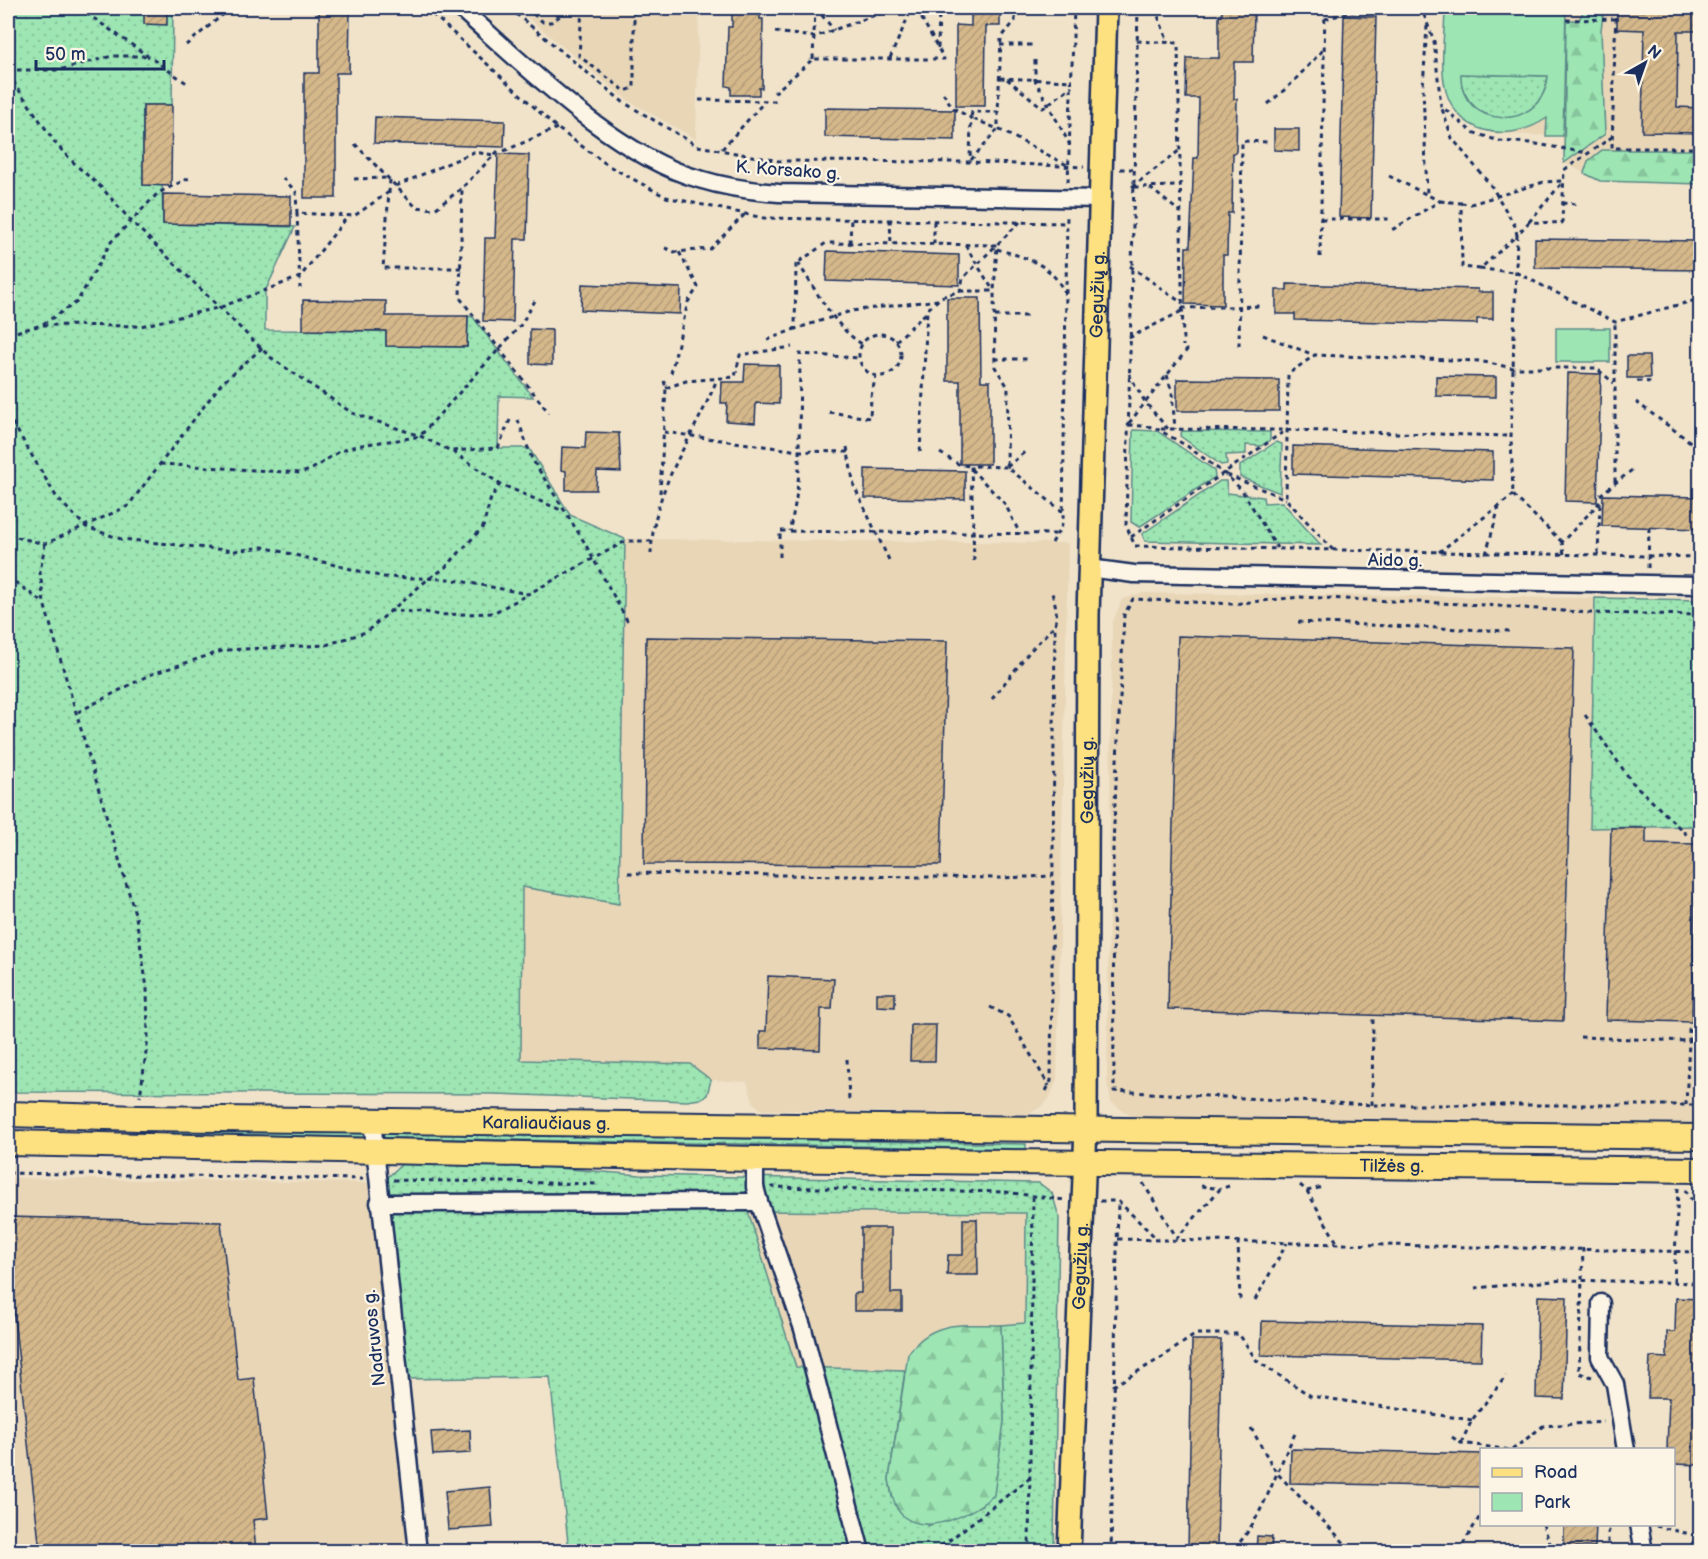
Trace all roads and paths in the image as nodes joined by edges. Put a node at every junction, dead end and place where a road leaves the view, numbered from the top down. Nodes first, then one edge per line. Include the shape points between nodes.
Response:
1 (79, 8) edge
2 (231, 8) edge
3 (460, 8) edge
4 (509, 8) edge
5 (526, 8) edge
6 (560, 8) edge
7 (582, 8) edge
8 (634, 8) edge
9 (816, 8) edge
10 (895, 8) edge
11 (914, 8) edge
12 (939, 8) edge
13 (1015, 8) edge
14 (1074, 8) edge
15 (1106, 8) edge
16 (1138, 8) edge
17 (1155, 8) edge
18 (1325, 8) edge
19 (1366, 8) edge
20 (1616, 8) edge
21 (1424, 15) dead end
22 (1325, 20) junction
23 (1566, 20) dead end
24 (1616, 20) junction
25 (1427, 24) junction
26 (834, 30) junction
27 (775, 32) dead end
28 (814, 37) junction
29 (1137, 41) junction
30 (1168, 42) junction
31 (186, 45) dead end
32 (1000, 45) junction
33 (1035, 45) dead end
34 (938, 48) junction
35 (1324, 49) junction
36 (147, 56) junction
37 (813, 59) junction
38 (890, 59) junction
39 (1035, 60) dead end
40 (8, 72) edge
41 (1000, 78) junction
42 (1007, 79) junction
43 (1035, 80) junction
44 (1072, 83) junction
45 (188, 84) dead end
46 (774, 93) dead end
47 (943, 93) dead end
48 (699, 100) dead end
49 (765, 101) junction
50 (778, 101) dead end
51 (1268, 104) dead end
52 (1049, 105) junction
53 (1441, 106) junction
54 (998, 112) junction
55 (971, 118) junction
56 (557, 128) dead end
57 (998, 129) junction
58 (1612, 137) junction
59 (1267, 142) dead end
60 (355, 144) dead end
61 (1071, 147) junction
62 (1701, 148) edge
63 (721, 150) junction
64 (1180, 150) junction
65 (498, 151) dead end
66 (504, 151) dead end
67 (1588, 153) junction
68 (494, 155) junction
69 (970, 162) junction
70 (1071, 167) junction
71 (1102, 168) junction
72 (1389, 176) dead end
73 (191, 177) dead end
74 (283, 178) dead end
75 (354, 179) dead end
76 (389, 179) junction
77 (1563, 181) junction
78 (396, 186) junction
79 (1180, 186) junction
80 (1132, 187) junction
81 (1149, 187) junction
82 (462, 188) junction
83 (389, 192) junction
84 (1427, 195) junction
85 (1496, 195) junction
86 (1100, 199) junction
87 (1440, 201) junction
88 (1461, 203) junction
89 (1562, 203) junction
90 (1577, 204) dead end
91 (297, 213) junction
92 (1181, 213) junction
93 (745, 214) dead end
94 (348, 216) junction
95 (851, 219) dead end
96 (890, 219) dead end
97 (1321, 219) junction
98 (1389, 219) dead end
99 (934, 220) dead end
100 (1022, 220) dead end
101 (131, 221) junction
102 (1529, 222) junction
103 (1067, 223) dead end
104 (1390, 231) dead end
105 (1517, 235) junction
106 (850, 243) junction
107 (891, 244) junction
108 (934, 244) junction
109 (965, 245) junction
110 (997, 247) junction
111 (665, 248) dead end
112 (679, 252) junction
113 (1320, 257) dead end
114 (798, 263) junction
115 (976, 265) junction
116 (1130, 266) junction
117 (461, 268) junction
118 (1480, 269) junction
119 (1515, 272) junction
120 (300, 277) junction
121 (300, 288) dead end
122 (960, 291) junction
123 (994, 291) junction
124 (1067, 298) junction
125 (536, 299) dead end
126 (1701, 299) edge
127 (938, 300) junction
128 (1182, 303) junction
129 (1263, 306) dead end
130 (221, 307) junction
131 (1240, 307) junction
132 (1182, 309) junction
133 (926, 313) junction
134 (834, 316) junction
135 (995, 316) junction
136 (1028, 316) dead end
137 (1615, 322) junction
138 (42, 325) junction
139 (795, 329) junction
140 (8, 334) edge
141 (1263, 335) dead end
142 (1129, 338) junction
143 (767, 340) dead end
144 (896, 341) junction
145 (862, 344) junction
146 (1183, 345) dead end
147 (1190, 345) dead end
148 (1239, 346) dead end
149 (792, 347) dead end
150 (262, 348) junction
151 (498, 349) junction
152 (1315, 355) junction
153 (859, 358) junction
154 (995, 359) junction
155 (1028, 359) dead end
156 (1513, 368) junction
157 (1128, 372) junction
158 (671, 373) dead end
159 (1167, 375) junction
160 (876, 376) junction
161 (663, 377) dead end
162 (717, 380) junction
163 (1637, 381) dead end
164 (1614, 382) junction
165 (1652, 382) dead end
166 (666, 388) junction
167 (1145, 402) junction
168 (1636, 402) dead end
169 (829, 412) dead end
170 (549, 413) dead end
171 (8, 415) edge
172 (510, 420) dead end
173 (518, 420) dead end
174 (1128, 425) junction
175 (1158, 429) junction
176 (1168, 429) junction
177 (1175, 429) junction
178 (1286, 430) junction
179 (664, 432) junction
180 (691, 435) junction
181 (420, 436) junction
182 (1511, 436) junction
183 (1696, 446) dead end
184 (1027, 450) dead end
185 (451, 451) junction
186 (800, 451) junction
187 (920, 452) dead end
188 (940, 453) dead end
189 (160, 464) junction
190 (1007, 467) junction
191 (971, 468) junction
192 (1632, 470) dead end
193 (1225, 474) junction
194 (1615, 482) junction
195 (500, 484) junction
196 (660, 495) junction
197 (1513, 495) junction
198 (1600, 495) dead end
199 (1286, 499) junction
200 (1500, 505) junction
201 (564, 512) junction
202 (1063, 512) junction
203 (86, 526) junction
204 (1649, 528) dead end
205 (789, 531) junction
206 (874, 534) junction
207 (1020, 534) junction
208 (1058, 534) junction
209 (8, 535) edge
210 (973, 535) junction
211 (1131, 537) junction
212 (651, 541) junction
213 (1562, 542) junction
214 (1052, 543) dead end
215 (45, 544) junction
216 (1277, 548) junction
217 (1334, 551) junction
218 (1439, 552) junction
219 (651, 554) dead end
220 (1486, 554) junction
221 (1564, 554) junction
222 (1598, 555) junction
223 (1648, 556) junction
224 (1701, 556) edge
225 (780, 557) dead end
226 (594, 560) junction
227 (889, 560) dead end
228 (974, 561) dead end
229 (1089, 568) junction
230 (8, 577) edge
231 (427, 580) junction
232 (1649, 584) junction
233 (1701, 585) edge
234 (1050, 590) dead end
235 (528, 594) junction
236 (44, 603) junction
237 (389, 611) junction
238 (1701, 615) edge
239 (1298, 622) dead end
240 (629, 624) dead end
241 (1055, 625) junction
242 (1509, 631) dead end
243 (992, 699) dead end
244 (78, 712) junction
245 (1585, 715) dead end
246 (1687, 835) dead end
247 (628, 873) dead end
248 (1052, 876) junction
249 (990, 1007) dead end
250 (1373, 1016) dead end
251 (1692, 1022) dead end
252 (1692, 1029) junction
253 (1701, 1029) edge
254 (1580, 1037) dead end
255 (1689, 1041) junction
256 (846, 1059) dead end
257 (1049, 1086) junction
258 (1046, 1090) dead end
259 (849, 1100) dead end
260 (1372, 1105) junction
261 (1686, 1105) junction
262 (1701, 1105) edge
263 (8, 1114) edge
264 (139, 1118) junction
265 (372, 1120) junction
266 (1086, 1128) junction
267 (1701, 1137) edge
268 (8, 1143) edge
269 (374, 1150) junction
270 (755, 1159) junction
271 (1084, 1163) junction
272 (1701, 1170) edge
273 (8, 1173) edge
274 (1140, 1177) dead end
275 (377, 1180) junction
276 (1239, 1182) dead end
277 (603, 1184) dead end
278 (1298, 1184) dead end
279 (757, 1195) junction
280 (1033, 1195) junction
281 (1083, 1200) junction
282 (379, 1203) junction
283 (1701, 1213) edge
284 (1177, 1238) junction
285 (1118, 1239) junction
286 (1157, 1239) junction
287 (1238, 1241) junction
288 (1287, 1243) junction
289 (1338, 1244) junction
290 (1675, 1251) junction
291 (1701, 1252) edge
292 (1674, 1282) junction
293 (1701, 1283) edge
294 (1475, 1288) dead end
295 (1240, 1300) dead end
296 (1255, 1300) dead end
297 (1601, 1303) dead end
298 (1506, 1376) dead end
299 (1113, 1386) junction
300 (1472, 1420) junction
301 (1621, 1421) junction
302 (1251, 1428) dead end
303 (1297, 1430) dead end
304 (1452, 1437) dead end
305 (1461, 1443) junction
306 (1504, 1448) edge
307 (1513, 1448) edge
308 (1626, 1448) edge
309 (1276, 1472) junction
310 (1030, 1478) junction
311 (1480, 1517) edge
312 (1544, 1526) edge
313 (1611, 1526) edge
314 (1639, 1526) edge
315 (1661, 1526) edge
316 (1699, 1534) edge
317 (1240, 1542) dead end
318 (418, 1551) edge
319 (861, 1551) edge
320 (934, 1551) edge
321 (1029, 1551) edge
322 (1069, 1551) edge
323 (1111, 1551) edge
324 (1353, 1551) edge
325 (1458, 1551) edge
326 (1554, 1551) edge
327 (1608, 1551) edge
328 (1644, 1551) edge
329 (1687, 1551) edge

1 - 36 path
2 - 31 path
3 - 86 street, K. Korsako g. via 537,76 609,132 640,152 697,179 779,193
4 - 63 path via 623,102 698,146
5 - 6 path via 543,22 560,16
7 - 8 path via 579,56 625,91 634,88
9 - 26 path
9 - 28 path
10 - 26 path
11 - 34 path
11 - 38 path
12 - 34 path
13 - 32 path via 1015,21 1000,38
14 - 44 path
15 - 71 main road, Gegužių g.
16 - 29 path
17 - 30 path
18 - 22 path
19 - 22 path
20 - 24 path
21 - 25 path
22 - 35 path
23 - 24 path
24 - 58 path
25 - 53 path via 1434,42
25 - 84 path via 1423,87
26 - 28 path
27 - 28 path
28 - 37 path
29 - 30 path
29 - 80 path
30 - 64 path via 1178,43
32 - 33 path
32 - 41 path
34 - 38 path via 944,59
35 - 51 path
35 - 97 path
36 - 40 path via 103,58 59,70
36 - 45 path
37 - 38 path
37 - 46 path
39 - 43 path
40 - 101 path via 56,144
41 - 42 path
41 - 54 path
42 - 43 path
42 - 52 path via 1043,108
43 - 44 path
43 - 52 path
44 - 52 path
44 - 61 path
47 - 55 path via 953,108
48 - 49 path
49 - 50 path
49 - 63 path
52 - 61 path
53 - 67 path via 1472,132 1499,141 1531,142
53 - 85 path via 1452,138
54 - 55 path via 972,112
54 - 57 path
55 - 57 path
55 - 69 path
56 - 66 path
57 - 69 path
57 - 70 path
58 - 62 path via 1612,148
58 - 67 path
59 - 131 path via 1242,141
60 - 76 path
61 - 70 path
63 - 69 path via 779,161
64 - 79 path
64 - 80 path
65 - 68 path
67 - 77 path via 1564,171
68 - 78 path via 474,152
68 - 82 path
69 - 70 path
70 - 71 path
71 - 86 main road, Gegužių g.
72 - 84 path
73 - 101 path via 158,193
74 - 91 path via 296,192
75 - 76 path
76 - 78 path
76 - 83 path
77 - 85 path
77 - 89 path
77 - 102 path
78 - 82 path via 416,207 435,209
79 - 81 path
79 - 92 path
80 - 81 path
80 - 116 path
81 - 92 path
82 - 117 path
83 - 94 path via 354,216
83 - 117 path via 383,268
84 - 87 path
85 - 88 path via 1471,204
85 - 105 path
86 - 229 main road, Gegužių g.
87 - 88 path
87 - 104 path
88 - 118 path via 1462,267
89 - 90 path
89 - 102 path via 1562,222
91 - 94 path
91 - 120 path
92 - 128 path
93 - 112 path via 710,249
94 - 120 path
95 - 106 path
96 - 107 path
97 - 98 path
97 - 113 path
99 - 108 path
100 - 110 path
101 - 130 path
101 - 138 path via 111,242 77,302
102 - 105 path
103 - 124 path
105 - 118 path
105 - 119 path
106 - 107 path
106 - 114 path via 826,243
107 - 108 path
108 - 109 path
109 - 110 path
109 - 115 path
110 - 115 path
110 - 123 path
110 - 124 path via 1038,263 1059,278
111 - 112 path
112 - 158 path via 698,287 688,302
114 - 134 path
114 - 139 path
115 - 122 path via 963,278
115 - 123 path
116 - 128 path
116 - 142 path
117 - 151 path via 460,298
118 - 119 path
119 - 137 path
119 - 156 path
120 - 121 path
120 - 130 path
122 - 123 path
122 - 127 path
123 - 135 path
124 - 202 path
125 - 151 path via 520,326
126 - 137 path
127 - 133 path
127 - 134 path
128 - 132 path
129 - 131 path
130 - 138 path via 141,326
130 - 150 path
131 - 132 path
131 - 148 path
132 - 142 path
132 - 146 path
133 - 144 path
133 - 187 path
134 - 139 path
134 - 145 path
135 - 136 path
135 - 154 path
137 - 164 path
138 - 140 path
139 - 143 path
141 - 152 path
142 - 157 path
144 - 145 path via 880,334
144 - 160 path via 901,350 900,364 890,374
145 - 153 path
147 - 159 path
149 - 162 path via 740,354 735,377
150 - 181 path via 337,405
150 - 189 path via 221,384
151 - 170 path
151 - 181 path
152 - 156 path via 1479,361
152 - 178 path via 1288,374
153 - 160 path via 864,370
153 - 186 path via 800,354
154 - 155 path
154 - 190 path via 995,367 1008,387
156 - 164 path via 1596,368
156 - 182 path
157 - 167 path
157 - 174 path
159 - 167 path
159 - 177 path
160 - 169 path via 870,418
161 - 166 path
162 - 166 path via 686,381
162 - 180 path
163 - 165 path
164 - 194 path
166 - 179 path
167 - 174 path
167 - 176 path
168 - 183 path
171 - 203 path via 57,498
172 - 185 path via 498,448
173 - 201 path via 532,459
174 - 175 path
174 - 211 path via 1125,525
175 - 176 path
175 - 193 path
176 - 177 path
177 - 178 path
178 - 182 path
178 - 193 path
178 - 199 path
179 - 180 path
179 - 196 path
180 - 186 path
180 - 196 path
181 - 185 path
181 - 189 path via 373,441 342,451 316,469 301,473
182 - 197 path
184 - 190 path
185 - 195 path
186 - 205 path via 801,478 796,486
186 - 206 path via 848,450 854,486
188 - 191 path
189 - 203 path via 128,506
190 - 191 path
190 - 202 path
191 - 207 path via 1005,504
191 - 210 path
192 - 194 path
193 - 199 path
193 - 211 path
193 - 216 path via 1242,490
194 - 198 path
195 - 201 path
195 - 231 path via 491,498 483,527 445,568
196 - 212 path
197 - 200 path
197 - 213 path
199 - 217 path
200 - 218 path
200 - 220 path
201 - 226 path
202 - 208 path
203 - 215 path
203 - 231 path via 121,539 235,551 263,547 383,577
204 - 223 path
205 - 206 path
205 - 225 path via 780,531
206 - 210 path
206 - 227 path
207 - 208 path
207 - 210 path
208 - 214 path
209 - 215 path
210 - 228 path
211 - 216 path via 1135,546
212 - 219 path
212 - 226 path via 626,541
213 - 221 path
213 - 222 path via 1600,502
215 - 236 path via 40,572
216 - 217 path
217 - 218 path
218 - 220 path
220 - 221 path
221 - 222 path
222 - 223 path
223 - 224 path
223 - 232 path
226 - 235 path
226 - 240 path
229 - 232 street, Aido g. via 1134,574
229 - 266 main road, Gegužių g.
230 - 236 path
231 - 235 path via 449,579
231 - 237 path
232 - 233 street, Aido g.
234 - 241 path via 1057,604
235 - 237 path via 493,613 439,615
236 - 244 path
237 - 244 path via 366,632 326,645 225,651 149,675
238 - 260 path via 1589,613 1300,597 1232,604 1132,600 1124,615 1113,845 1114,1091
239 - 242 path
241 - 243 path
241 - 248 path
244 - 264 path via 136,917 147,988 148,1038
245 - 246 path via 1632,782
247 - 248 path
248 - 257 path
249 - 257 path via 1008,1016
250 - 260 path
251 - 252 path
252 - 253 path
252 - 255 path
254 - 255 path
255 - 261 path
256 - 259 path
257 - 258 path
260 - 261 path
261 - 262 path
263 - 264 highway, Karaliaučiaus g.
264 - 265 highway, Karaliaučiaus g.
265 - 266 highway, Karaliaučiaus g.
265 - 269 street, Nadruvos g.
266 - 267 highway, Tilžės g.
266 - 271 main road, Gegužių g.
268 - 269 highway, Karaliaučiaus g.
269 - 270 highway, Karaliaučiaus g.
269 - 275 street, Nadruvos g.
270 - 271 highway, Karaliaučiaus g.
270 - 279 street
271 - 272 highway, Tilžės g.
271 - 281 main road, Gegužių g.
273 - 275 path
274 - 284 path
275 - 277 path
275 - 282 street, Nadruvos g.
276 - 284 path via 1220,1189
278 - 289 path via 1307,1191
279 - 280 path
279 - 282 street
279 - 319 street via 803,1329
280 - 281 path via 1049,1200
280 - 310 path
281 - 322 main road, Gegužių g.
282 - 318 street, Nadruvos g.
283 - 290 path via 1678,1182
284 - 286 path
284 - 287 path
285 - 286 path
285 - 286 path via 1118,1201
285 - 299 path
287 - 288 path
287 - 295 path
288 - 289 path
288 - 296 path
289 - 290 path
290 - 291 path
290 - 292 path
292 - 293 path
292 - 294 path via 1564,1280
297 - 301 street via 1600,1357 1615,1384
298 - 300 path
299 - 300 path via 1196,1334 1239,1334 1257,1361 1311,1396
299 - 323 path
300 - 305 path
301 - 307 path via 1543,1426
301 - 308 street
302 - 309 path
303 - 309 path
304 - 305 path
305 - 306 path
309 - 317 path via 1255,1524
309 - 324 path
310 - 320 path
310 - 321 path
311 - 325 path
312 - 326 path
313 - 327 path
314 - 328 street
315 - 316 path
316 - 329 path

